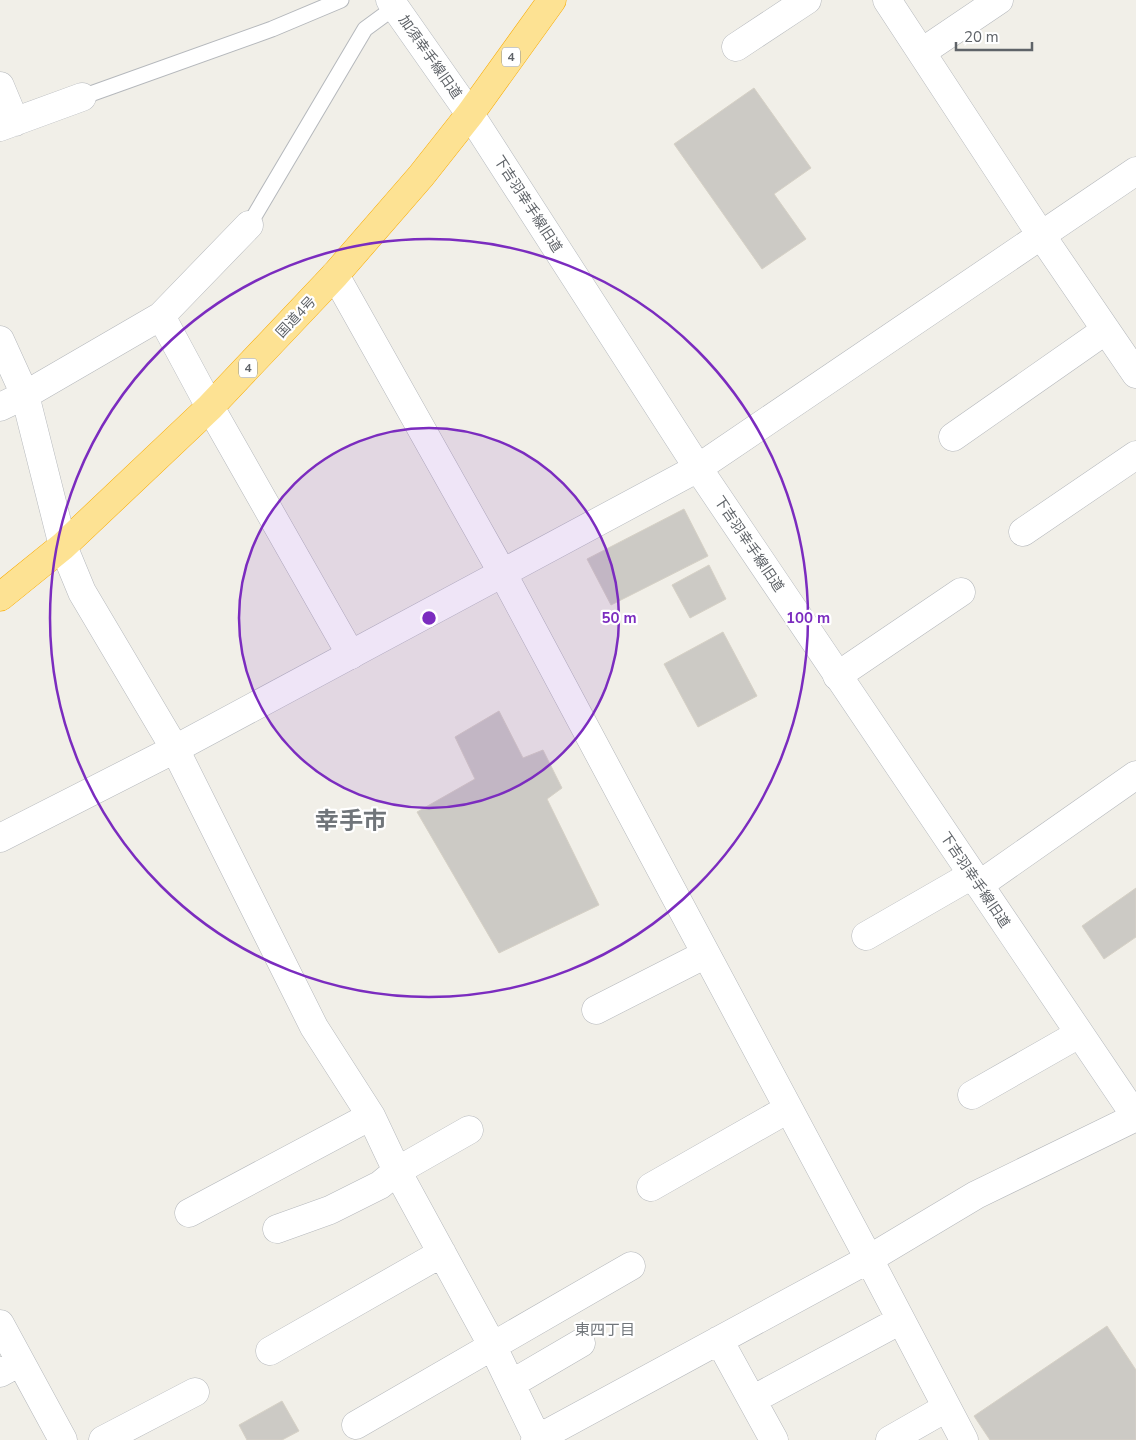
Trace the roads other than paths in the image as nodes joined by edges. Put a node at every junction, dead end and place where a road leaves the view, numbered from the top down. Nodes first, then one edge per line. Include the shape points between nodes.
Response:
1 (341, 0) edge
2 (552, 0) edge
3 (807, 0) edge
4 (887, 0) edge
5 (999, 0) edge
6 (397, 2) edge
7 (736, 47) dead end
8 (922, 52) junction
9 (0, 86) edge
10 (82, 97) joint
11 (470, 114) junction
12 (7, 125) edge
13 (1136, 171) edge
14 (249, 225) joint
15 (1041, 235) junction
16 (335, 275) junction
17 (161, 316) junction
18 (1106, 330) junction
19 (0, 340) edge
20 (1131, 358) edge
21 (25, 395) junction
22 (210, 407) junction
23 (0, 408) edge
24 (952, 437) dead end
25 (1136, 455) edge
26 (698, 468) junction
27 (1023, 532) dead end
28 (63, 546) junction
29 (503, 574) junction
30 (961, 592) dead end
31 (0, 597) edge
32 (350, 655) junction
33 (837, 676) junction
34 (174, 749) junction
35 (1136, 775) edge
36 (0, 838) edge
37 (975, 880) junction
38 (866, 936) dead end
39 (706, 954) junction
40 (596, 1010) dead end
41 (1079, 1034) junction
42 (972, 1095) dead end
43 (788, 1109) junction
44 (371, 1116) junction
45 (1136, 1117) edge
46 (469, 1130) dead end
47 (397, 1171) junction
48 (651, 1187) dead end
49 (188, 1213) dead end
50 (277, 1229) dead end
51 (442, 1253) junction
52 (869, 1259) junction
53 (631, 1266) dead end
54 (901, 1320) junction
55 (0, 1324) edge
56 (719, 1340) junction
57 (581, 1342) dead end
58 (492, 1345) junction
59 (270, 1351) dead end
60 (10, 1368) edge
61 (511, 1384) junction
62 (195, 1392) dead end
63 (752, 1400) junction
64 (946, 1408) junction
65 (356, 1425) dead end
66 (537, 1439) edge
67 (64, 1440) edge
68 (103, 1440) edge
69 (774, 1440) edge
70 (890, 1440) edge
71 (964, 1440) edge

1 - 10 lane via 272,29
2 - 11 highway, 国道4号 / 4
3 - 7 street
4 - 8 street
5 - 8 street
6 - 11 street, 加須幸手線旧道
6 - 14 lane via 365,28
8 - 15 street
9 - 12 street
10 - 12 street
11 - 16 highway, 国道4号 / 4
11 - 26 street, 下吉羽幸手線旧道
13 - 15 street
14 - 17 street
15 - 18 street
15 - 26 street
16 - 22 highway, 国道4号 / 4
16 - 29 street
17 - 21 street
17 - 22 street
18 - 20 street
18 - 24 street
19 - 21 street
21 - 23 street
21 - 28 street
22 - 28 highway, 国道4号 / 4
22 - 32 street
25 - 27 street
26 - 29 street
26 - 33 street, 下吉羽幸手線旧道
28 - 31 highway, 国道4号 / 4
28 - 34 street via 82,592
29 - 32 street
29 - 39 street
30 - 33 street
32 - 34 street
33 - 37 street, 下吉羽幸手線旧道
34 - 36 street
34 - 44 street via 314,1027
35 - 37 street
37 - 38 street
37 - 41 street, 下吉羽幸手線旧道
39 - 40 street
39 - 43 street
41 - 42 street
41 - 45 street, 下吉羽幸手線旧道
43 - 48 street
43 - 52 street
44 - 47 street
44 - 49 street
45 - 52 street via 976,1195
46 - 47 street
47 - 50 street via 380,1184 330,1210
47 - 51 street
51 - 58 street
51 - 59 street
52 - 54 street
52 - 56 street
53 - 58 street
54 - 63 street
54 - 64 street
55 - 60 street
56 - 63 street
56 - 66 street
57 - 61 street
58 - 61 street
58 - 65 street
60 - 67 street
61 - 66 street
62 - 68 street
63 - 69 street
64 - 70 street
64 - 71 street

